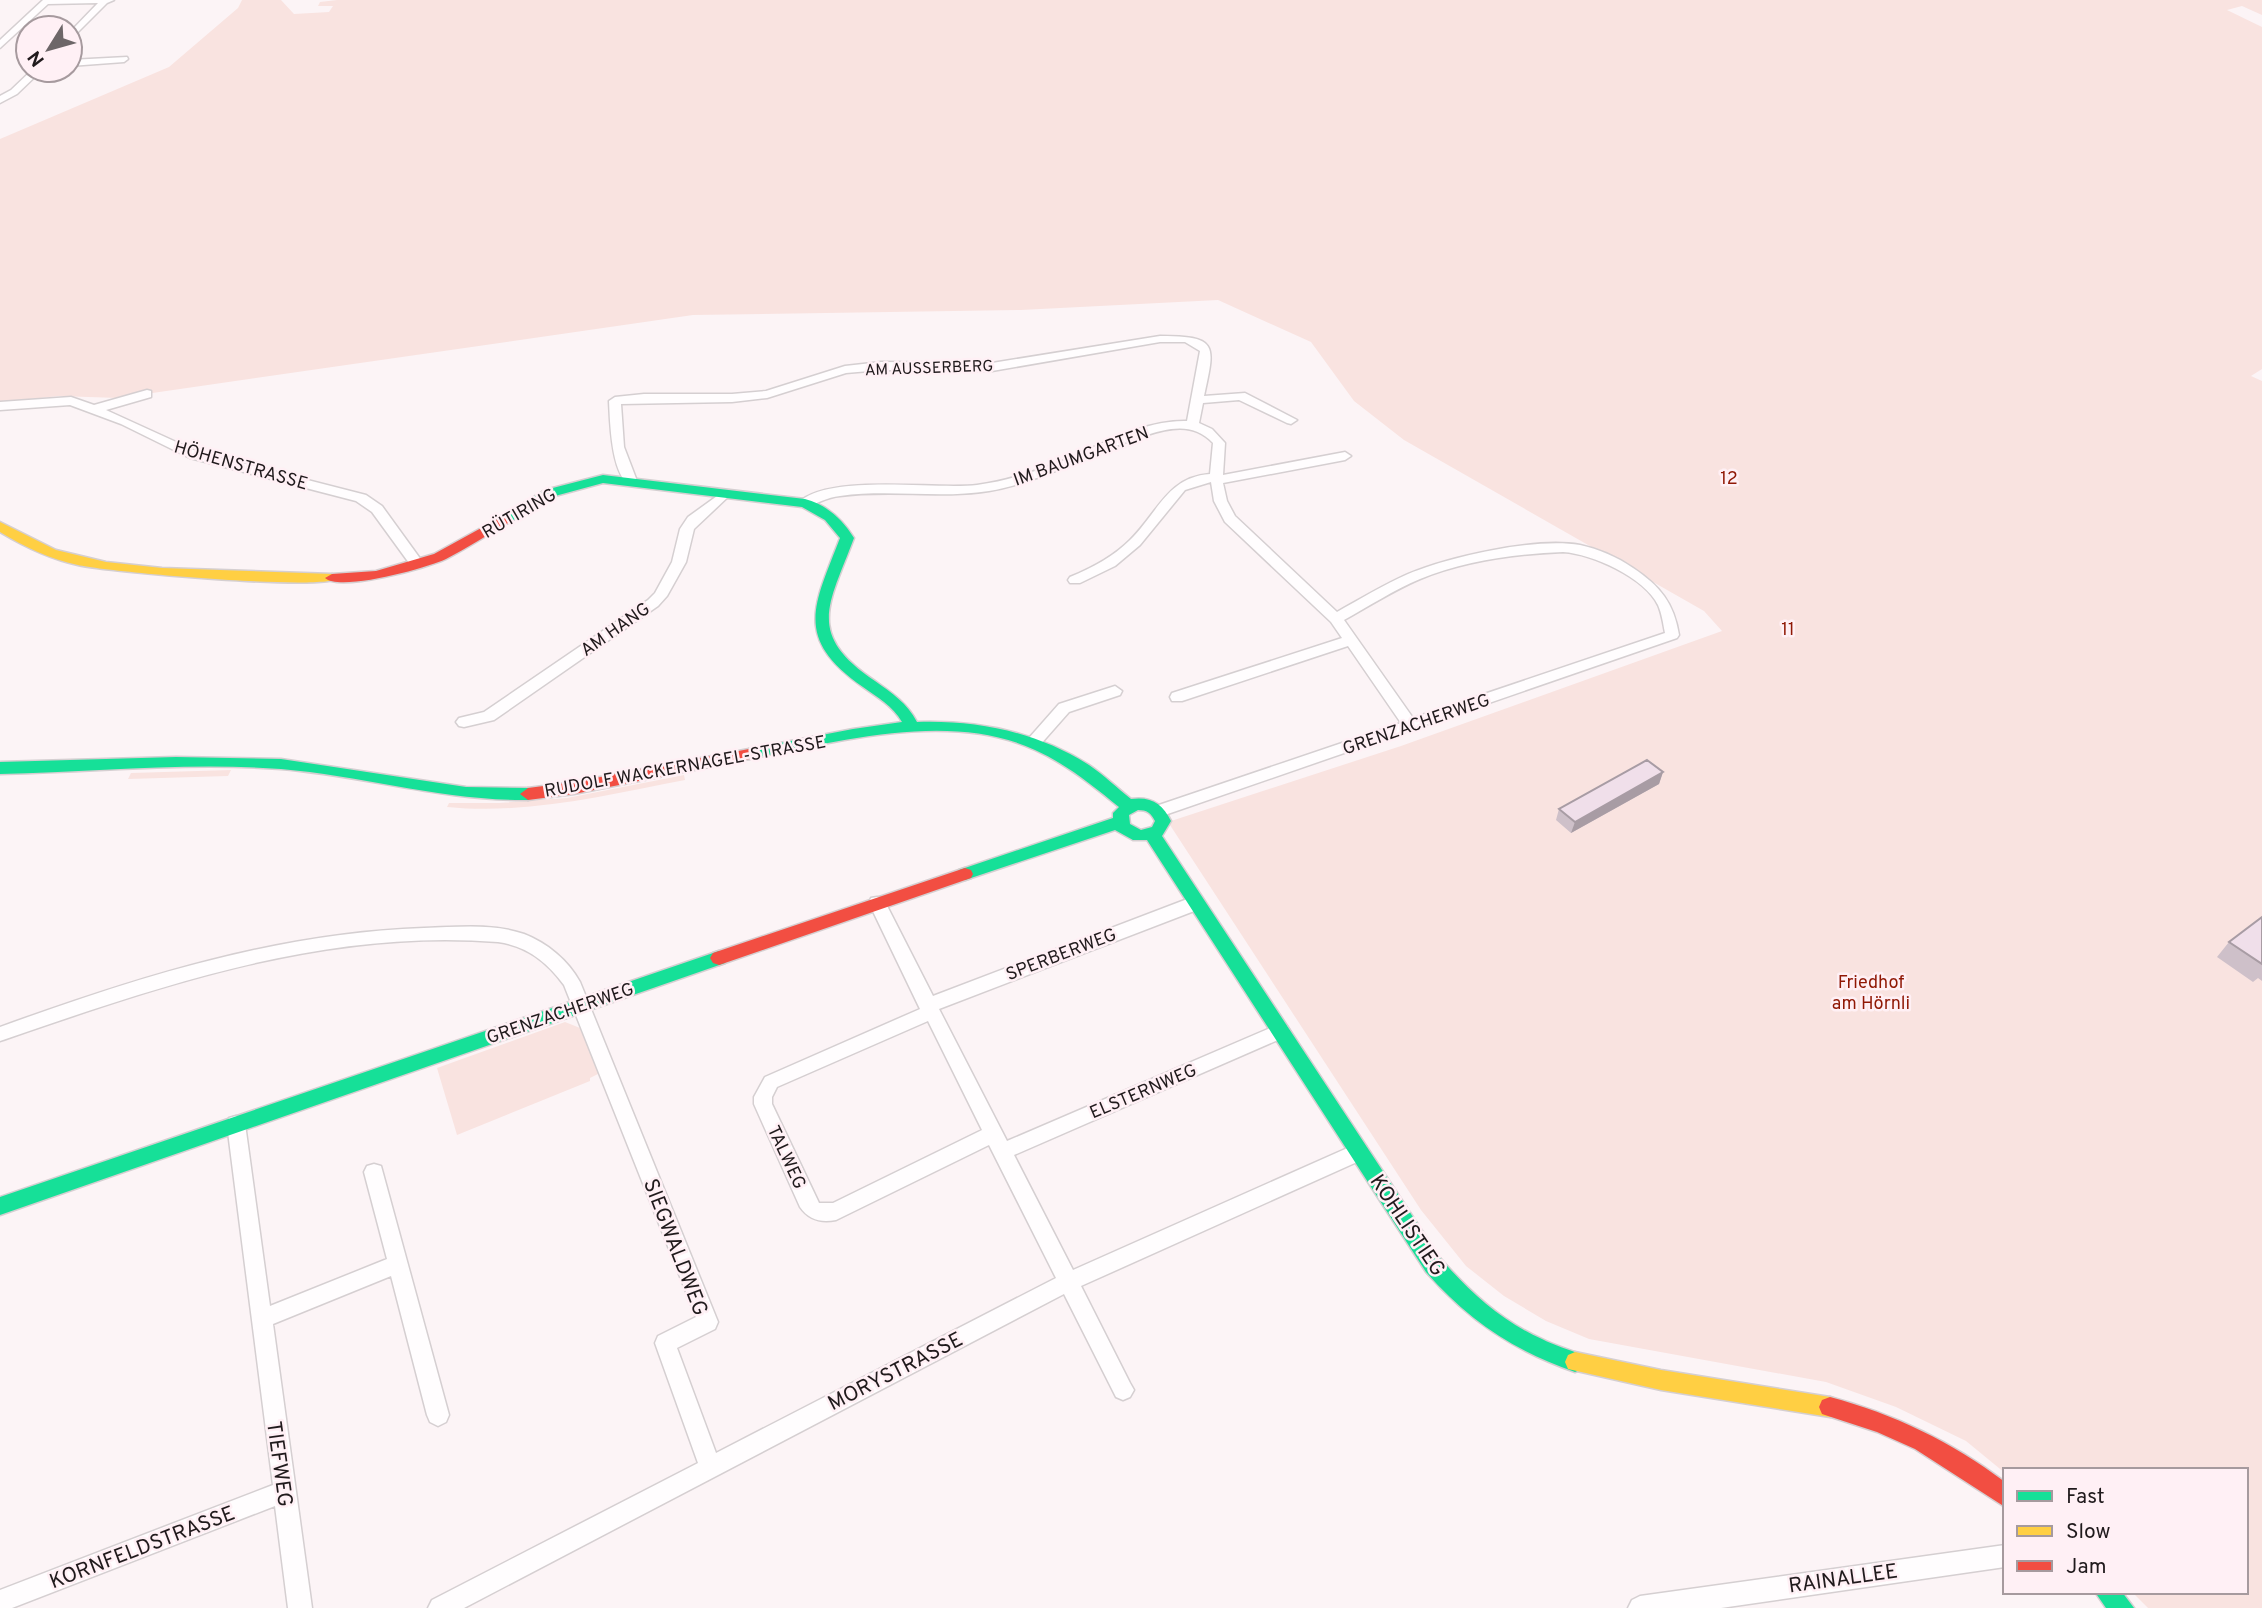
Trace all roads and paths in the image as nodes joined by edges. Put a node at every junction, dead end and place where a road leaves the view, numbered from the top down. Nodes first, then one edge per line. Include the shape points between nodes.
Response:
1 (107, 0) edge
2 (46, 1) edge
3 (84, 22) edge
4 (4, 42) edge
5 (119, 60) dead end
6 (84, 62) edge
7 (22, 84) edge
8 (0, 100) edge
9 (147, 394) dead end
10 (1197, 400) junction
11 (0, 406) edge
12 (95, 409) junction
13 (1291, 420) dead end
14 (1192, 425) junction
15 (1345, 456) dead end
16 (1215, 476) junction
17 (631, 481) junction
18 (724, 495) junction
19 (805, 503) junction
20 (0, 526) edge
21 (417, 564) junction
22 (1075, 580) dead end
23 (1336, 618) junction
24 (1352, 640) junction
25 (1115, 691) dead end
26 (1177, 697) dead end
27 (464, 722) dead end
28 (911, 725) junction
29 (1411, 726) junction
30 (1034, 742) junction
31 (0, 768) edge
32 (1129, 806) junction
33 (1159, 811) junction
34 (1120, 822) junction
35 (1152, 834) junction
36 (877, 903) junction
37 (1196, 903) junction
38 (579, 1007) junction
39 (929, 1009) junction
40 (1281, 1031) junction
41 (0, 1034) edge
42 (236, 1124) junction
43 (993, 1134) junction
44 (1004, 1151) junction
45 (1359, 1152) junction
46 (374, 1172) dead end
47 (0, 1206) edge
48 (398, 1264) junction
49 (1068, 1282) junction
50 (261, 1319) junction
51 (1123, 1390) dead end
52 (438, 1415) dead end
53 (710, 1466) junction
54 (284, 1492) junction
55 (2003, 1494) edge
56 (2003, 1556) edge
57 (2108, 1594) edge
58 (0, 1601) edge
59 (300, 1608) edge
60 (440, 1608) edge
61 (1640, 1608) edge
62 (2122, 1608) edge

1 - 2 street
1 - 3 street
2 - 4 street
5 - 6 street
7 - 8 street
9 - 12 street
10 - 13 street via 1241,396
10 - 14 street, AM AUSSERBERG
10 - 17 street, AM AUSSERBERG via 1207,354 1187,339 1173,338 992,367 845,370 767,394 732,398 615,401 618,447
11 - 12 street, HÖHENSTRASSE via 72,401
12 - 21 street, HÖHENSTRASSE via 194,455 361,498 377,509
14 - 16 street via 1203,428 1219,443
14 - 19 street, IM BAUMGARTEN via 1144,433 1040,475 998,486 836,491
15 - 16 street via 1227,480
16 - 22 street via 1180,487 1125,555
16 - 23 street via 1230,519
17 - 18 street, RÜTIRING
17 - 21 street, RÜTIRING via 603,480 550,493 472,540
18 - 19 street, RÜTIRING
18 - 27 street, AM HANG via 687,529 679,562 653,603 489,716
19 - 28 street, RÜTIRING via 824,510 847,538 820,614 819,625 833,656 846,671 902,707
20 - 21 street, RÜTIRING via 44,552 94,566 326,579 376,575
23 - 24 street
23 - 29 street, GRENZACHERWEG via 1418,575 1484,558 1564,548 1604,557 1650,586 1667,604 1672,635
24 - 26 street
24 - 29 street
25 - 30 street via 1064,708
28 - 30 street, RUDOLF WACKERNAGEL-STRASSE via 989,731
28 - 31 street, RUDOLF WACKERNAGEL-STRASSE via 559,791 509,795 402,785 322,768 225,762
29 - 33 street, GRENZACHERWEG
30 - 32 street, RUDOLF WACKERNAGEL-STRASSE via 1091,772
32 - 33 street via 1149,804
32 - 34 street via 1121,813
33 - 35 street via 1162,826
34 - 35 street via 1132,834
34 - 36 street, GRENZACHERWEG
35 - 37 street, KOHLISTIEG
36 - 38 street, GRENZACHERWEG
36 - 39 street
37 - 39 street, SPERBERWEG
37 - 40 street, KOHLISTIEG
38 - 41 street via 560,966 527,942 476,934 427,934 290,947 166,976
38 - 42 street, GRENZACHERWEG
38 - 53 street, SIEGWALDWEG via 708,1322 665,1343
39 - 43 street
39 - 43 street, TALWEG via 771,1082 766,1089 763,1104 807,1200 813,1210 835,1211
40 - 44 street, ELSTERNWEG
40 - 45 street, KOHLISTIEG
42 - 47 street, GRENZACHERWEG
42 - 50 street, TIEFWEG
43 - 44 street
44 - 49 street
45 - 49 street, MORYSTRASSE
45 - 55 street, KOHLISTIEG via 1449,1284 1492,1323 1521,1341 1597,1367 1851,1413 1927,1443
46 - 48 street
48 - 50 street
48 - 52 street
49 - 51 street
49 - 53 street, MORYSTRASSE
50 - 54 street, TIEFWEG
53 - 60 street, MORYSTRASSE
54 - 58 street, KORNFELDSTRASSE
54 - 59 street, TIEFWEG
56 - 61 street, RAINALLEE
57 - 62 street

